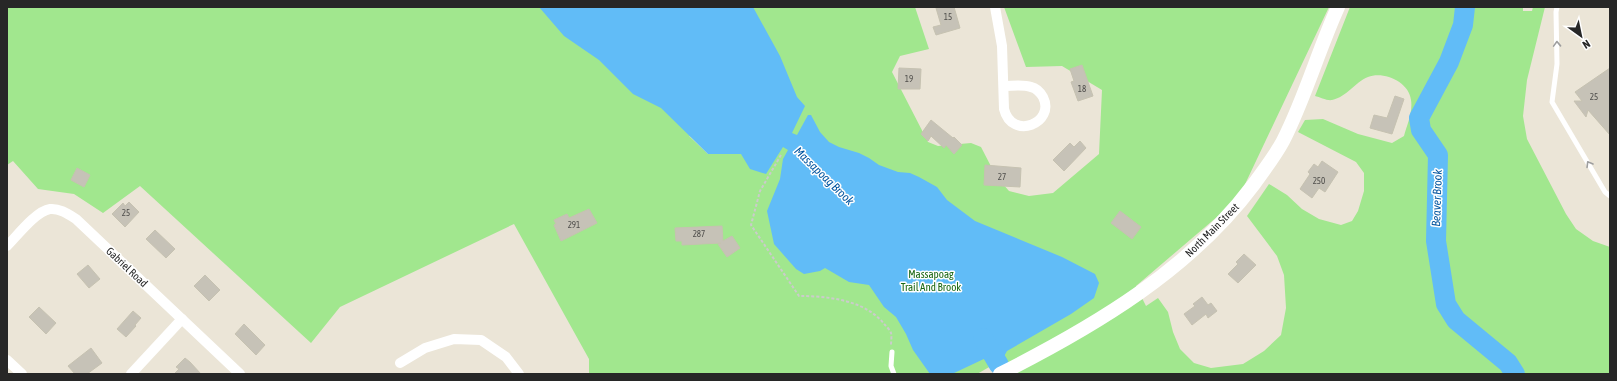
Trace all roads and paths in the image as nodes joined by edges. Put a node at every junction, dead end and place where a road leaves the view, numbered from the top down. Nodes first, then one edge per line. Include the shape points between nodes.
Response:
1 (995, 7) edge
2 (1338, 7) edge
3 (1557, 7) edge
4 (1004, 86) junction
5 (781, 155) dead end
6 (1610, 197) edge
7 (7, 246) edge
8 (182, 319) junction
9 (892, 352) joint
10 (7, 360) edge
11 (400, 363) dead end
12 (22, 374) edge
13 (131, 374) edge
14 (240, 374) edge
15 (519, 374) edge
16 (894, 374) edge
17 (1000, 374) edge

1 - 4 street via 1002,46
2 - 17 main road, North Main Street via 1300,104 1282,142 1239,204 1202,244 1164,275 1114,310 1061,342
6 -> 3 lane via 1552,102 1557,64
4 - 4 street via 1004,109 1010,120 1026,127 1038,122 1045,107 1044,98 1038,91 1026,86
5 - 9 path via 760,191 751,225 799,296 818,296 864,308 878,317 891,333
7 - 8 street, Gabriel Road via 42,212 50,209 67,213
8 - 13 street
8 - 14 street, Gabriel Road
9 - 16 lane via 891,366
10 - 12 street
11 - 15 street via 425,348 454,339 481,340 506,357

